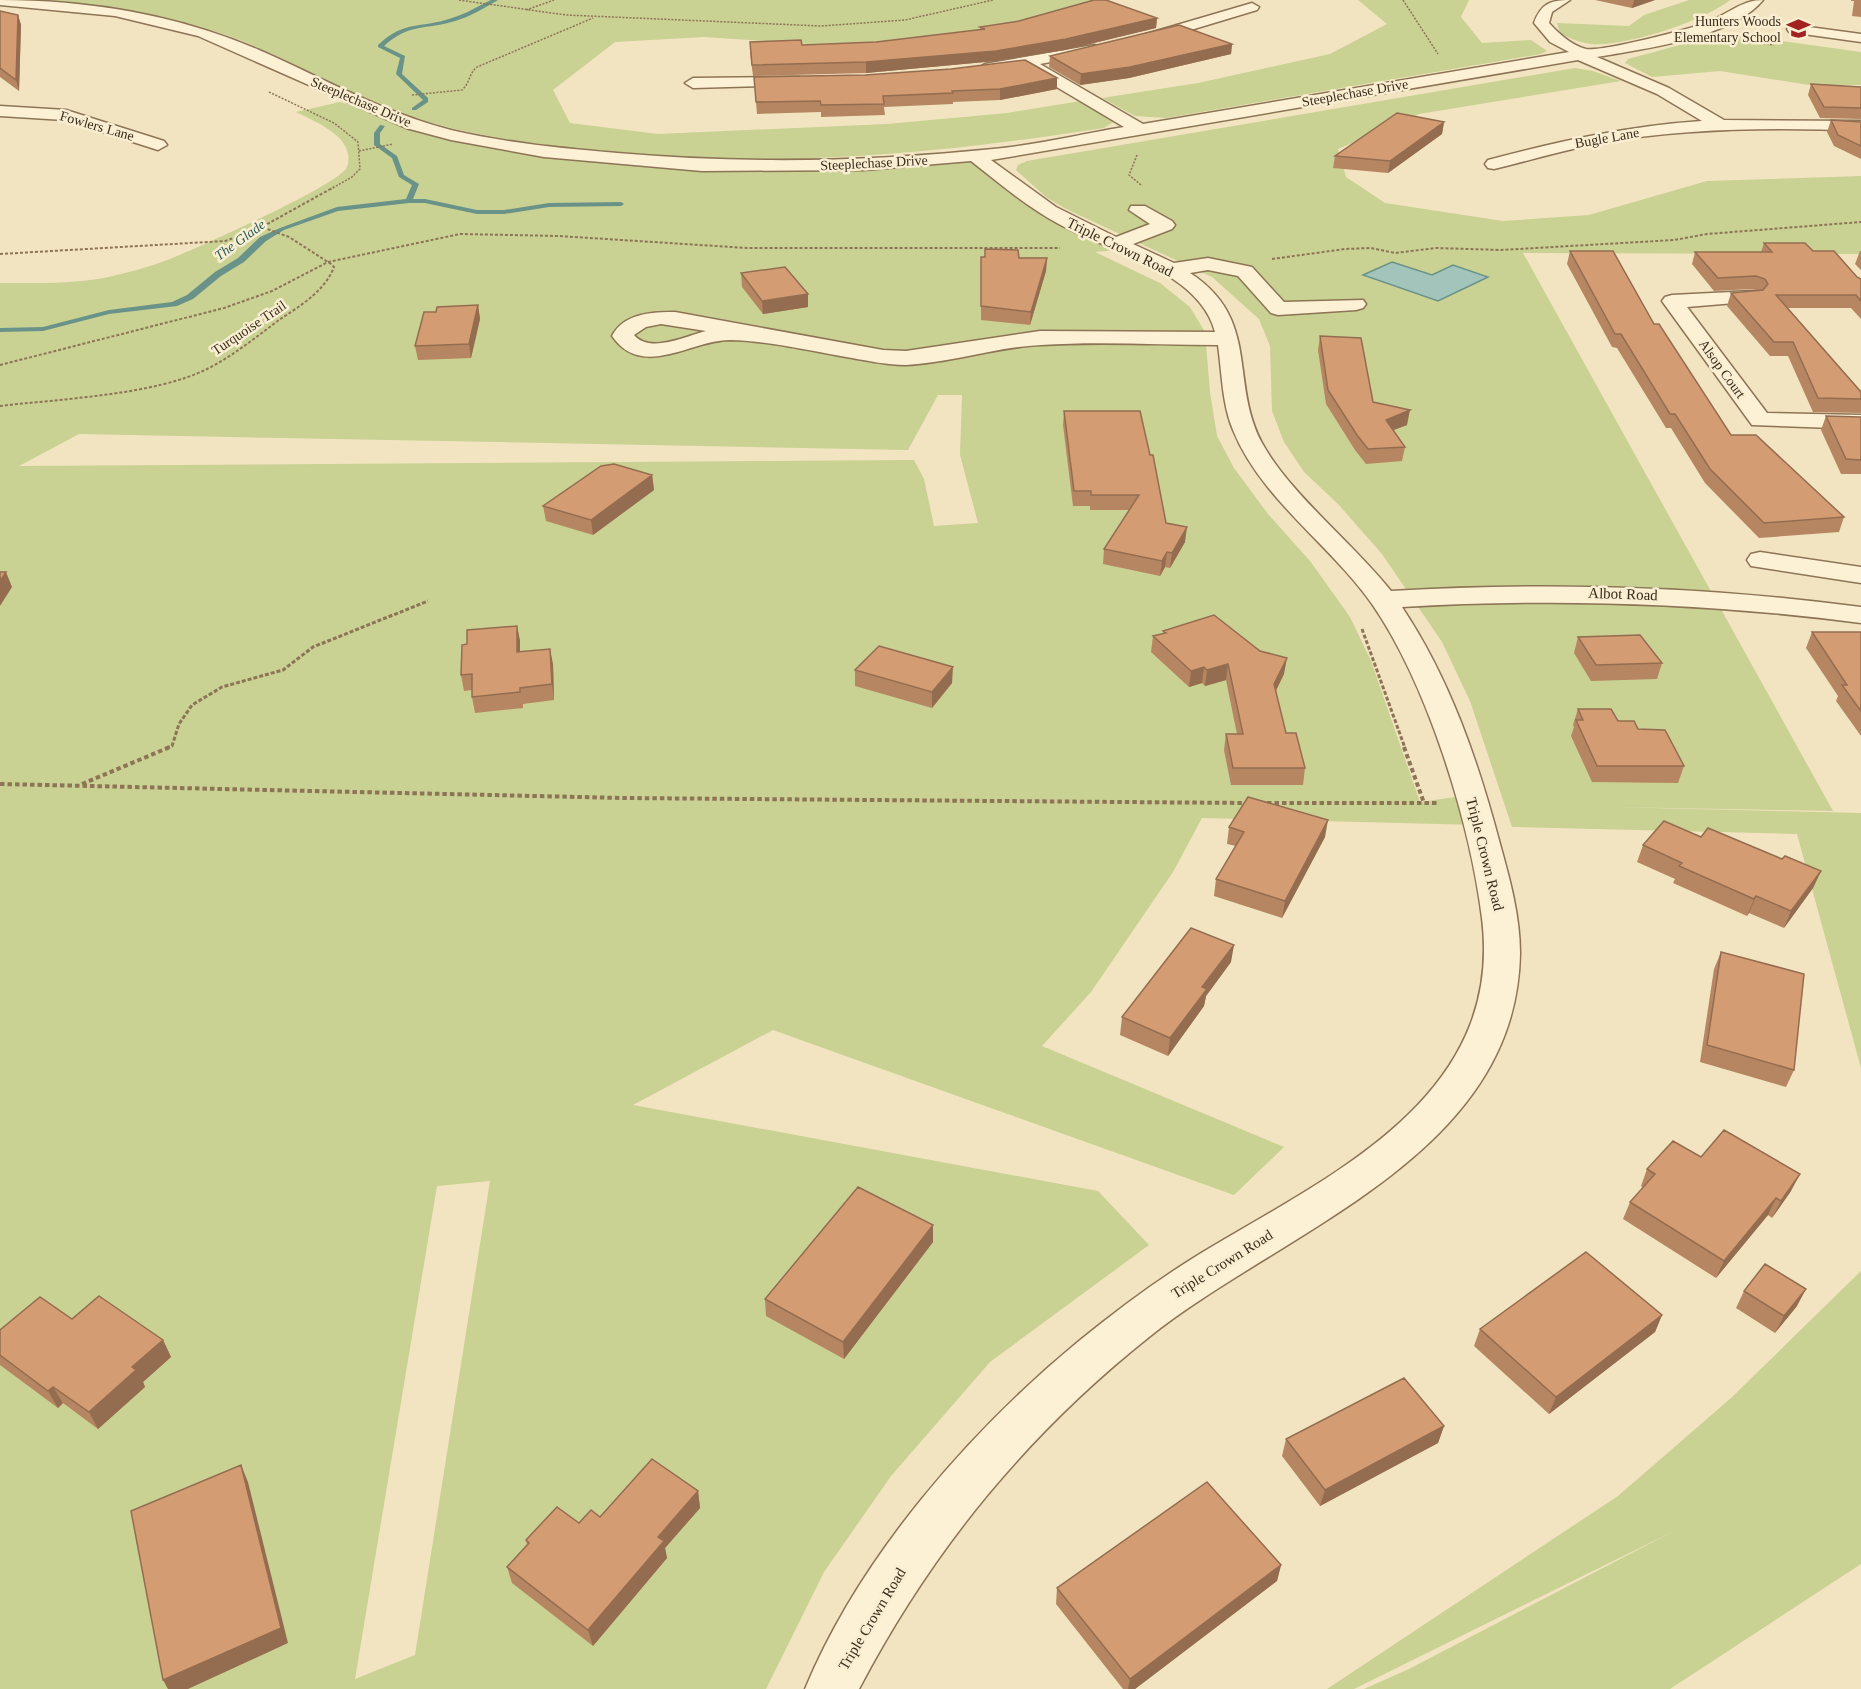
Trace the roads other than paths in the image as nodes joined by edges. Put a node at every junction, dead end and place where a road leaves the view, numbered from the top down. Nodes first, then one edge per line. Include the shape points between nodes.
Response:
1 (1563, 0) edge
2 (1756, 0) edge
3 (0, 1) edge
4 (1252, 7) dead end
5 (1794, 29) dead end
6 (1861, 38) edge
7 (1127, 43) edge
8 (1107, 48) edge
9 (1582, 55) junction
10 (1027, 63) junction
11 (969, 71) edge
12 (816, 82) edge
13 (693, 83) dead end
14 (0, 111) edge
15 (1722, 126) junction
16 (1861, 126) edge
17 (1141, 130) junction
18 (158, 145) dead end
19 (975, 156) junction
20 (1494, 164) dead end
21 (1138, 210) road end
22 (1115, 244) junction
23 (1171, 270) junction
24 (1752, 297) edge
25 (1356, 304) dead end
26 (758, 335) junction
27 (1229, 339) junction
28 (1861, 422) edge
29 (1760, 560) dead end
30 (1861, 575) edge
31 (1383, 600) junction
32 (1861, 615) edge
33 (831, 1689) edge

1 - 9 street via 1546,10 1541,23 1555,39
2 - 9 street, Steeplechase Drive via 1729,18 1682,34
3 - 19 street, Steeplechase Drive via 95,9 185,27 230,42 406,122 451,135 544,152 647,163 763,167 864,165
4 - 7 street
5 - 6 street
8 - 10 street
9 - 15 street via 1663,91
9 - 17 street, Steeplechase Drive
10 - 11 street
10 - 17 street
12 - 13 street
14 - 18 street, Fowlers Lane via 66,115
15 - 16 street, Bugle Lane
15 - 20 street, Bugle Lane via 1619,135
17 - 19 street, Steeplechase Drive
19 - 22 street, Triple Crown Road via 1042,207
21 - 22 street via 1165,225
22 - 23 street, Triple Crown Road
23 - 25 street via 1208,264 1245,271 1278,309
23 - 27 street, Triple Crown Road via 1202,291 1216,307
24 - 28 street, Alsop Court via 1672,301 1760,420
26 - 26 street via 720,334 664,349 635,347 623,336 633,324 661,318
26 - 27 street via 906,358 1040,338
27 - 31 street, Triple Crown Road via 1238,411 1250,441
29 - 30 street
31 - 32 street, Albot Road via 1558,592 1650,594
31 - 33 street, Triple Crown Road via 1406,635 1444,718 1473,803 1500,908 1502,958 1493,1013 1466,1073 1431,1118 1379,1165 1178,1290 1100,1350 1020,1426 946,1507 886,1591

